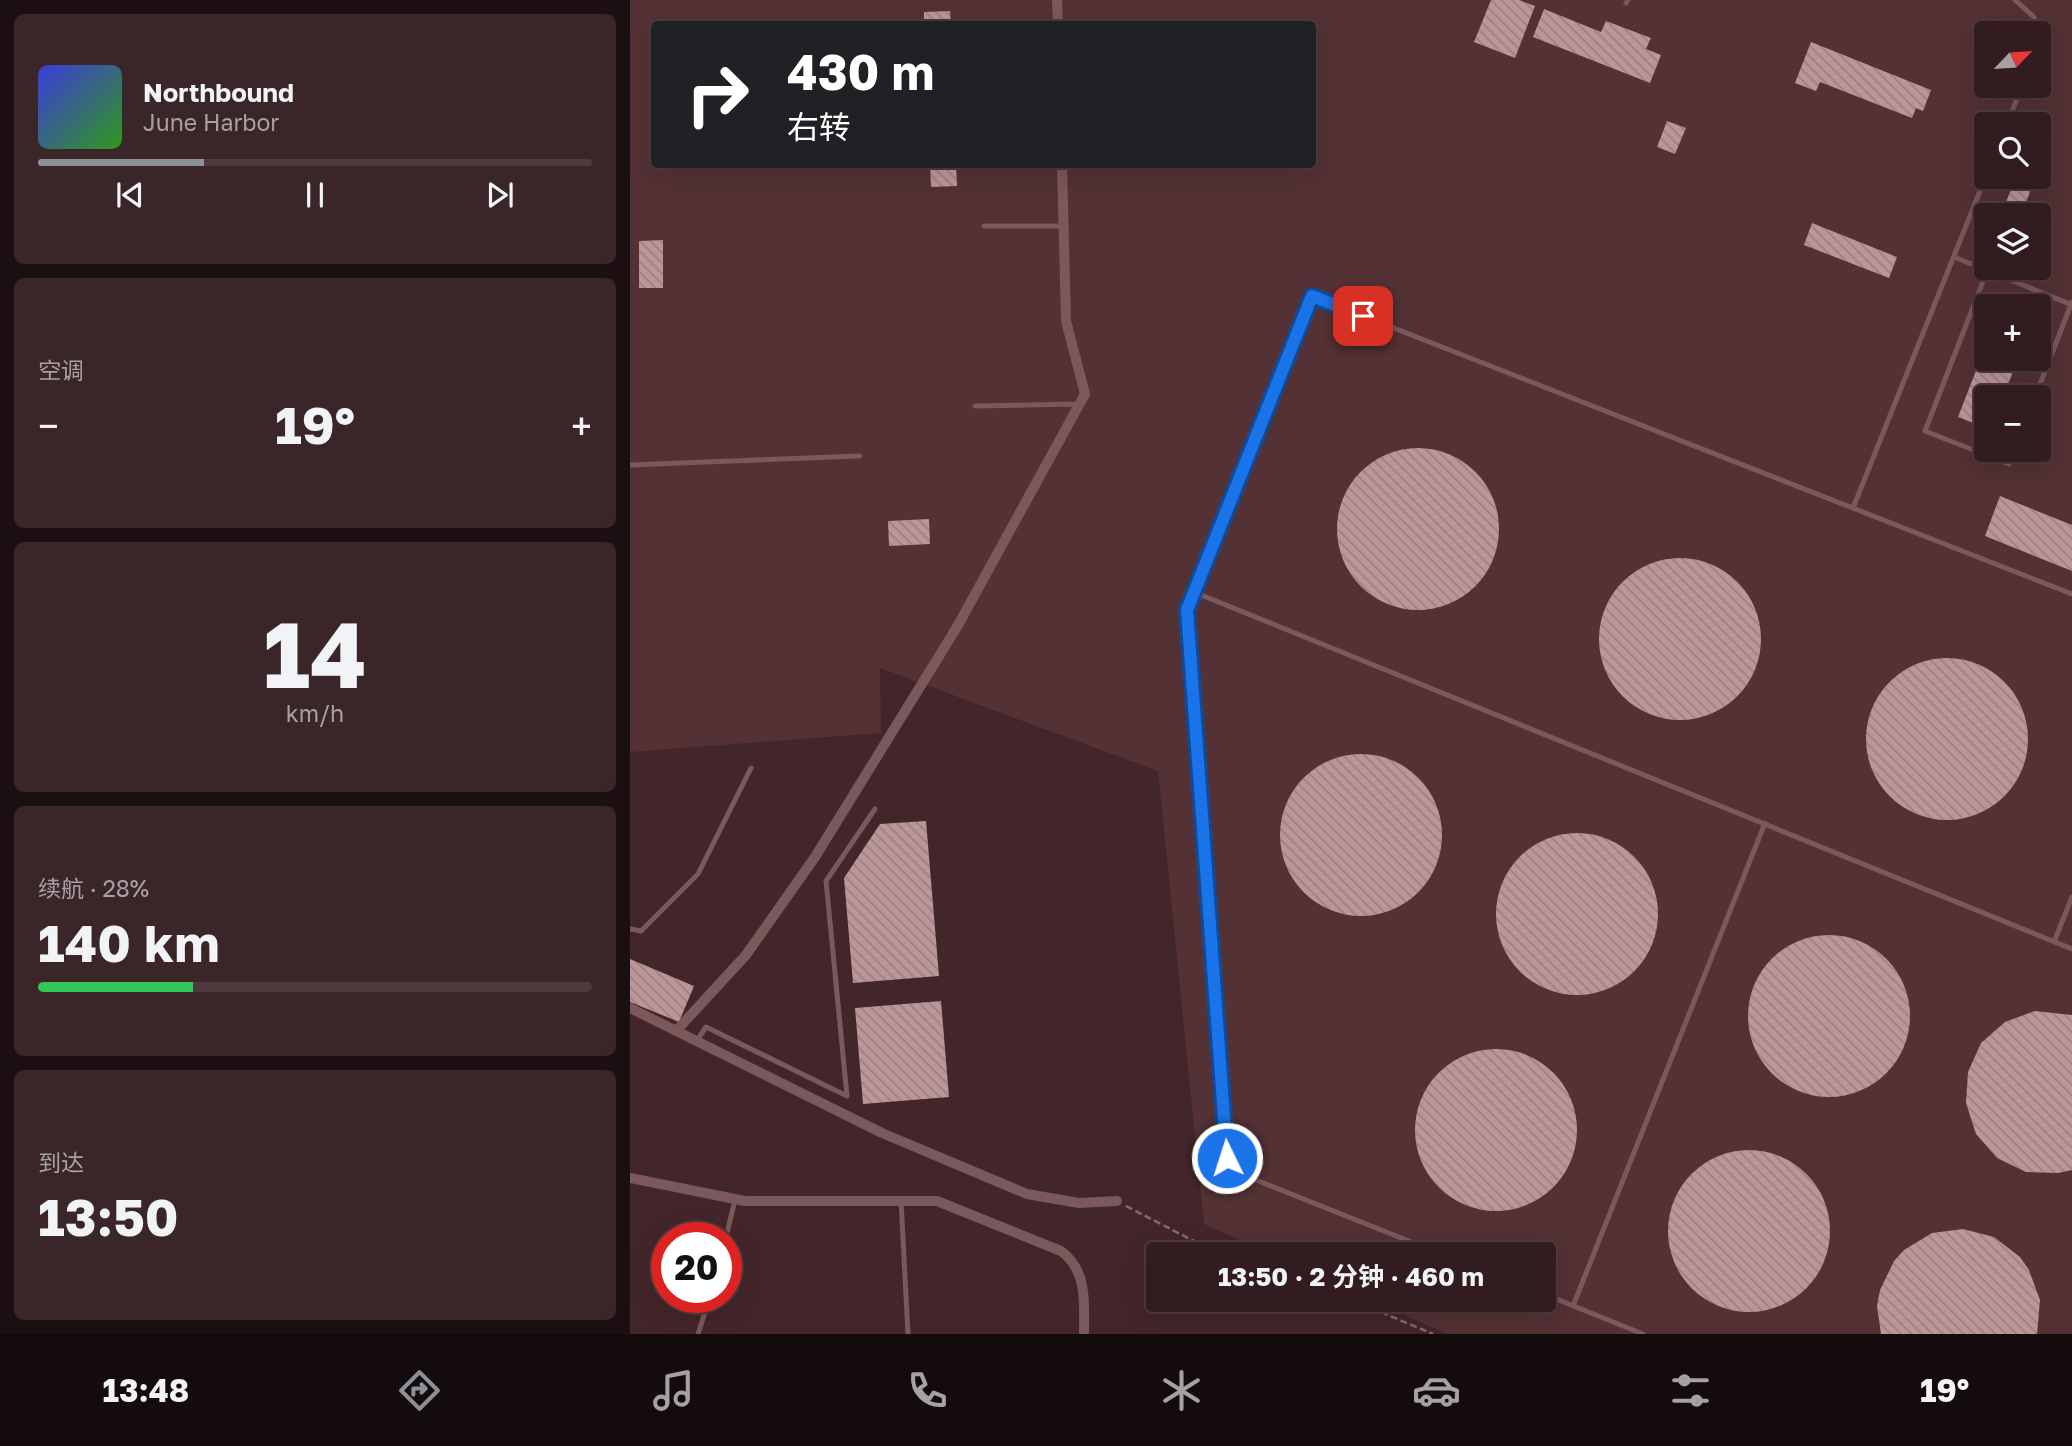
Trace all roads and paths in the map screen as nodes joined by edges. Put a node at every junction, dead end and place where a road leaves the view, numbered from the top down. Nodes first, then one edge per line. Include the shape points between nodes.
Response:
1 (1057, 0) edge
2 (2015, 0) edge
3 (1058, 21) edge
4 (2035, 21) edge
5 (1062, 168) edge
6 (1981, 189) edge
7 (984, 226) dead end
8 (1064, 226) junction
9 (1954, 257) junction
10 (1974, 265) edge
11 (1984, 280) edge
12 (2010, 280) edge
13 (2072, 304) edge
14 (2040, 385) edge
15 (1079, 404) junction
16 (975, 406) dead end
17 (1974, 450) edge
18 (860, 456) dead end
19 (630, 465) edge
20 (1853, 508) junction
21 (1194, 593) junction
22 (2072, 594) edge
23 (751, 768) dead end
24 (875, 810) dead end
25 (1765, 823) junction
26 (2072, 897) edge
27 (630, 929) edge
28 (2054, 942) junction
29 (2072, 949) edge
30 (630, 1008) edge
31 (676, 1031) junction
32 (696, 1042) junction
33 (630, 1178) edge
34 (735, 1200) junction
35 (901, 1200) junction
36 (1117, 1201) joint
37 (730, 1222) edge
38 (1196, 1242) edge
39 (1411, 1242) edge
40 (1556, 1299) edge
41 (1573, 1306) junction
42 (1381, 1312) edge
43 (705, 1313) edge
44 (698, 1334) edge
45 (908, 1334) edge
46 (1083, 1334) edge
47 (1433, 1334) edge
48 (1643, 1334) edge

1 - 3 street
2 - 4 lane
5 - 8 street
6 - 9 lane
7 - 8 lane
8 - 15 street via 1066,321 1085,394
9 - 10 lane
9 - 20 lane
11 - 17 lane via 1925,431
12 - 13 lane
13 - 14 lane
15 - 16 lane
15 - 31 street via 957,627 815,857 746,955
18 - 19 lane
20 - 21 lane via 1312,296
20 - 22 lane
21 - 25 lane
21 - 39 lane via 1187,610 1227,1158 1236,1172
23 - 27 lane via 698,874 641,931
24 - 32 lane via 826,881 847,1097 706,1027
25 - 28 lane
25 - 41 lane
26 - 28 lane
28 - 29 lane
30 - 31 street
31 - 32 street
32 - 36 street via 883,1133 1027,1194 1079,1203
33 - 34 street
34 - 35 street
34 - 37 lane
35 - 45 lane
35 - 46 street via 937,1201 956,1207 1061,1251 1073,1260 1084,1287
36 - 38 path
40 - 41 lane
41 - 48 lane
42 - 47 path
43 - 44 lane

